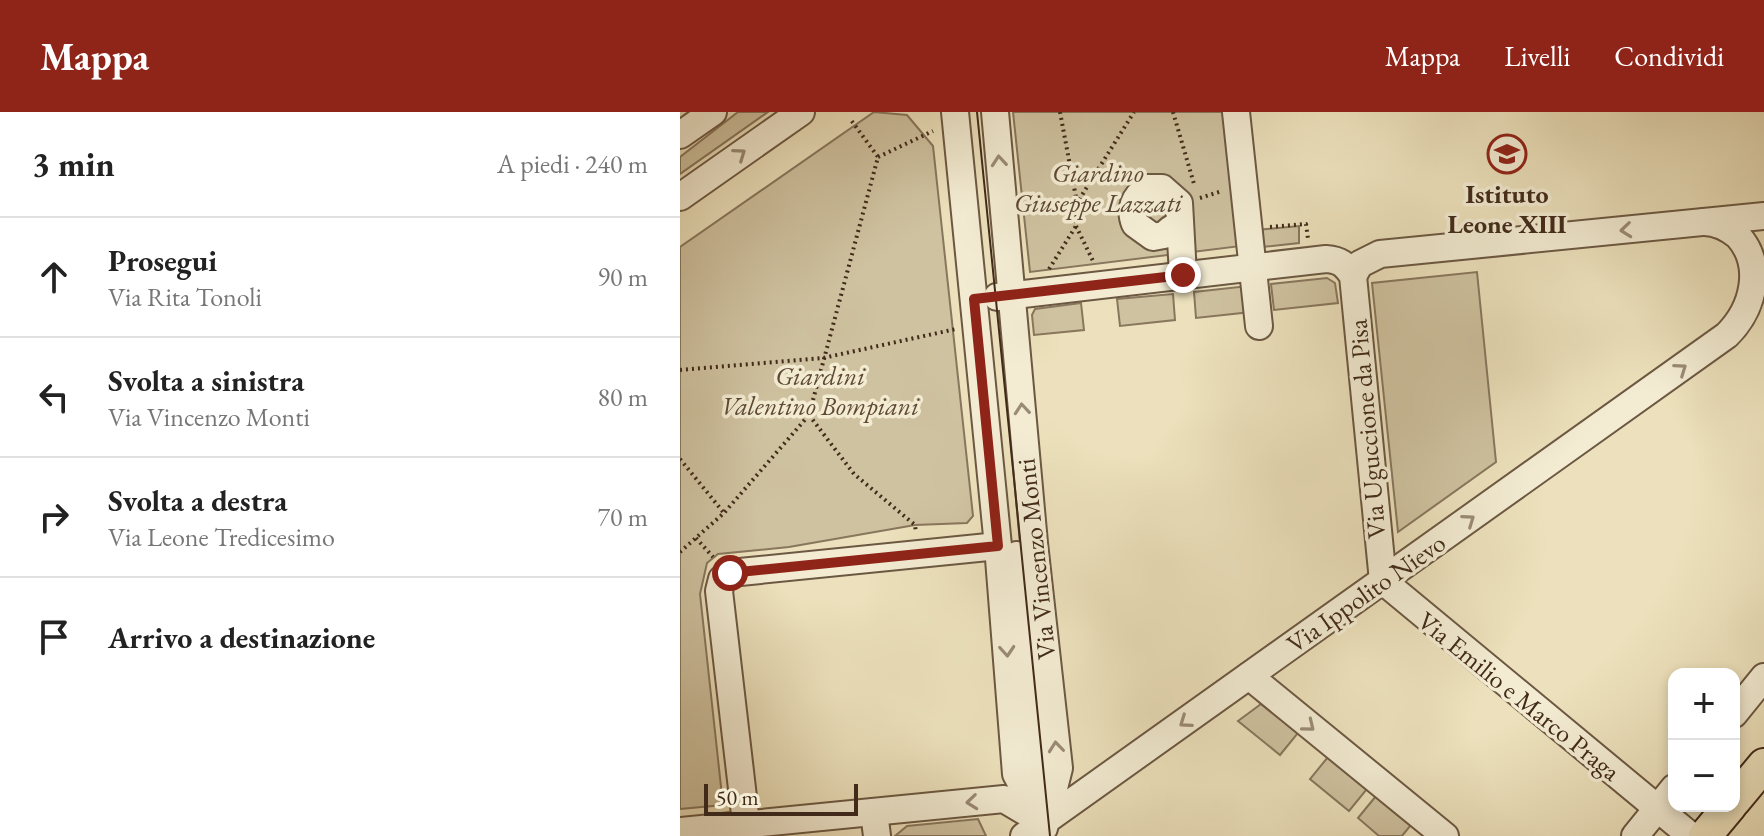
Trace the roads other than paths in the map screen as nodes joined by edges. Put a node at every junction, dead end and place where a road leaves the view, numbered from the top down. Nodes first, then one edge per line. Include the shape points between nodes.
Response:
1 (713, 112) edge
2 (801, 112) edge
3 (955, 112) edge
4 (972, 112) edge
5 (995, 112) edge
6 (1236, 112) edge
7 (680, 135) edge
8 (680, 197) edge
9 (1764, 216) edge
10 (1704, 222) junction
11 (1171, 229) dead end
12 (1252, 268) junction
13 (1183, 275) junction
14 (1353, 276) junction
15 (992, 297) junction
16 (1259, 326) dead end
17 (998, 546) junction
18 (1383, 581) junction
19 (1249, 676) junction
20 (1764, 677) edge
21 (1740, 707) edge
22 (1764, 765) edge
23 (1740, 794) edge
24 (1668, 795) edge
25 (1657, 809) junction
26 (1725, 812) edge
27 (746, 823) junction
28 (876, 824) edge
29 (680, 831) edge
30 (1037, 832) edge
31 (1445, 836) edge
32 (1635, 836) edge
33 (1691, 836) edge
34 (1705, 836) edge

1 - 7 street
8 -> 2 street
3 - 15 street, Via Vincenzo Monti
4 - 15 street
15 -> 5 street, Via Vincenzo Monti
6 - 12 street
9 - 10 street
10 -> 14 street via 1380,254 1360,264
18 -> 10 street, Via Ippolito Nievo via 1708,350 1740,321 1758,276 1752,253 1720,224
11 - 13 street via 1153,237 1135,224 1134,200 1147,188 1162,188 1179,203
12 - 13 street
12 - 14 street via 1338,260
12 - 16 street
13 - 15 street
14 - 18 street, Via Uguccione da Pisa
15 - 17 street, Via Vincenzo Monti
15 - 30 street, Via Vincenzo Monti via 1059,768
17 - 27 street via 723,567 719,591
17 -> 30 street, Via Vincenzo Monti via 1016,774
18 - 19 street, Via Ippolito Nievo
18 - 25 street, Via Emilio e Marco Praga
19 -> 30 street, Via Ippolito Nievo
19 -> 31 street
20 - 21 street
22 - 23 main road
24 - 25 street
25 - 32 street
25 - 33 street, Via Emilio e Marco Praga
26 - 34 main road
27 - 28 street
27 - 29 street
30 -> 28 street via 1004,799

